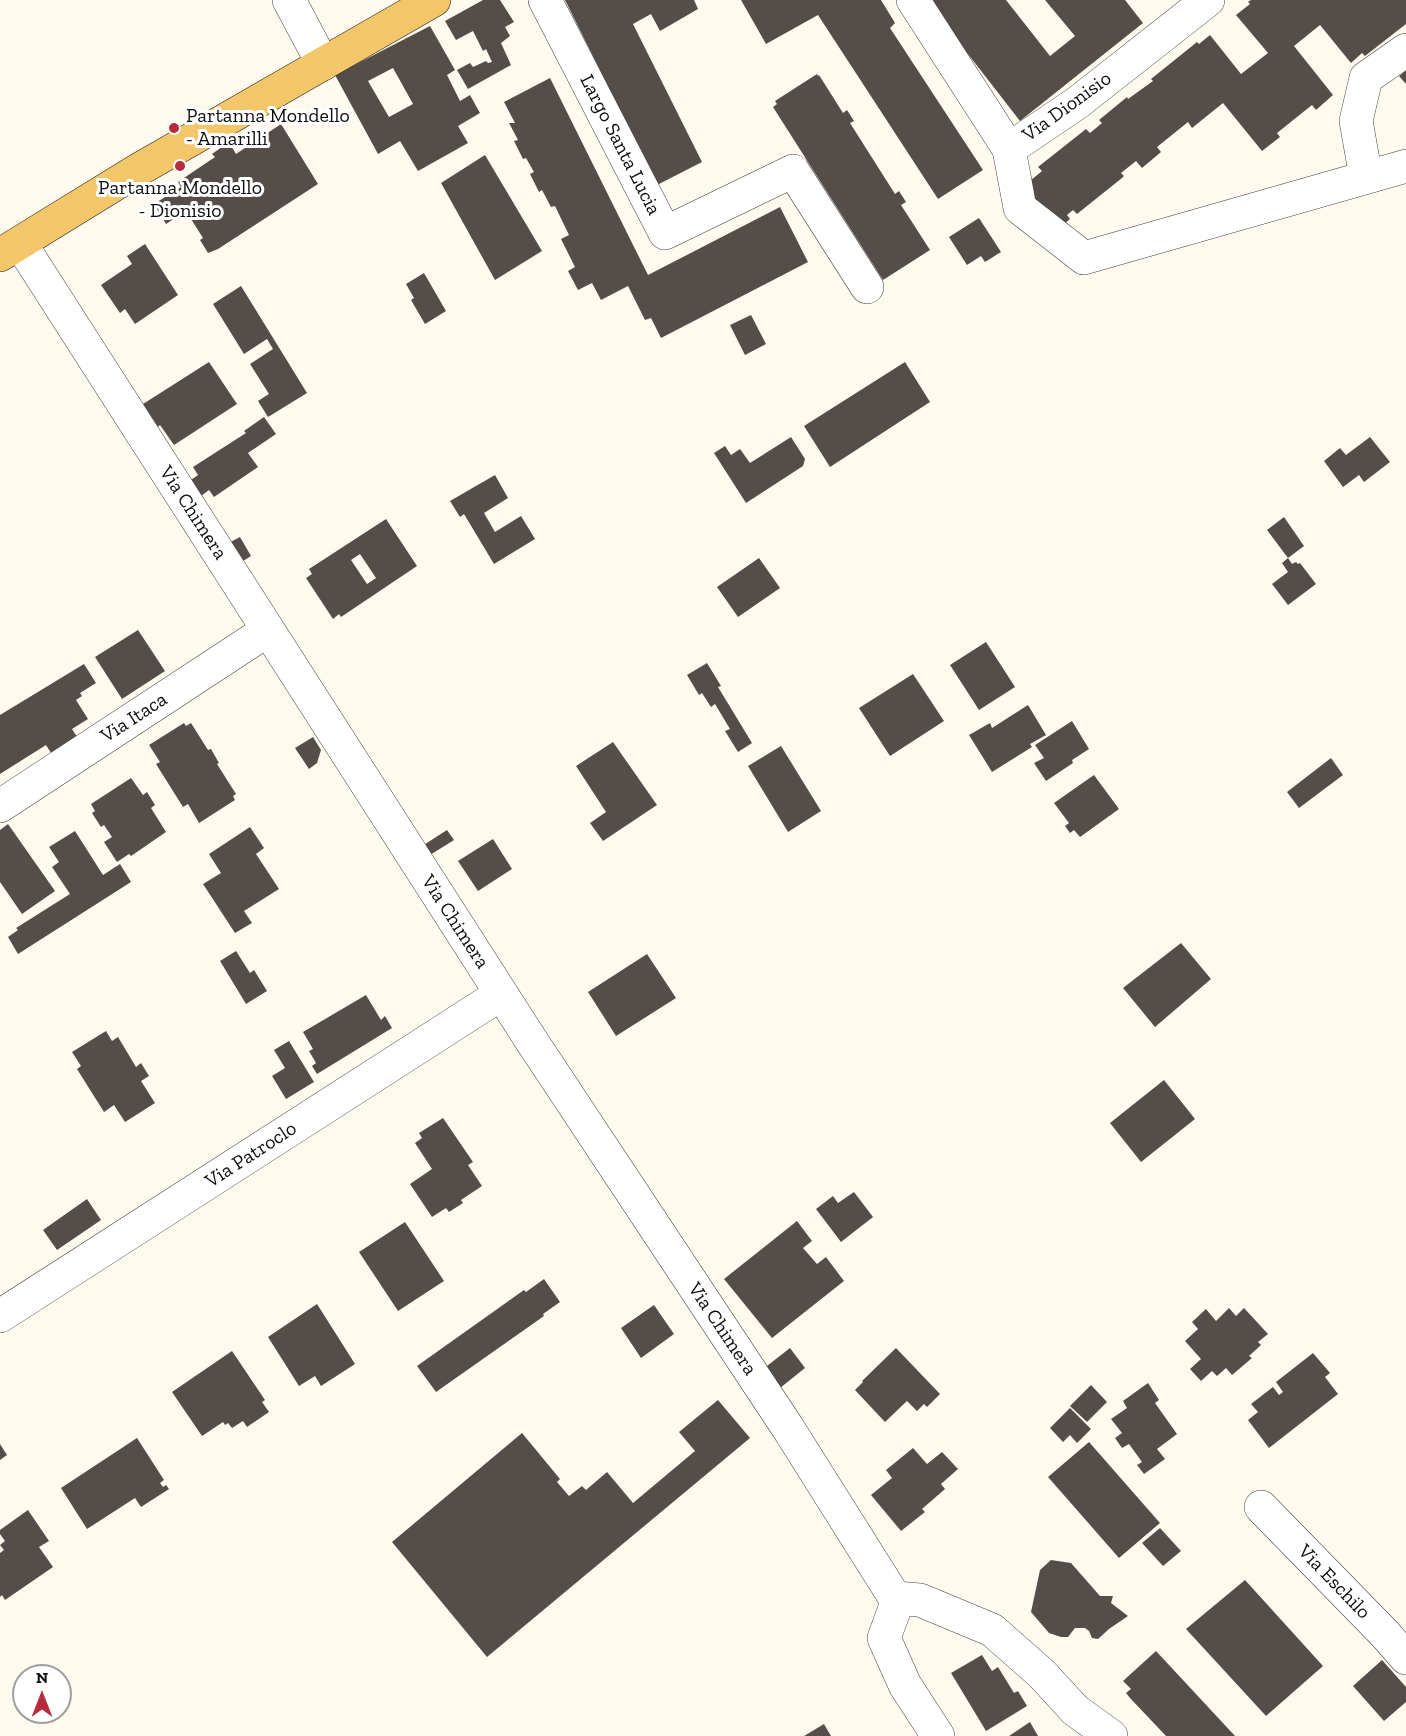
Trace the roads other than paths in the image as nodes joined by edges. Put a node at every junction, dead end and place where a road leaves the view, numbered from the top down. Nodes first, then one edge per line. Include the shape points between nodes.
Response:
1 (289, 0) edge
2 (434, 0) edge
3 (545, 0) edge
4 (913, 0) edge
5 (1208, 0) edge
6 (1406, 50) edge
7 (323, 64) junction
8 (1009, 149) junction
9 (1406, 166) edge
10 (1366, 177) junction
11 (10, 249) edge
12 (867, 287) dead end
13 (268, 630) junction
14 (0, 806) edge
15 (501, 994) junction
16 (0, 1316) edge
17 (1261, 1507) dead end
18 (895, 1598) junction
19 (1406, 1658) edge
20 (938, 1736) edge
21 (1111, 1736) edge

1 - 7 street
2 - 7 main road
3 - 12 street, Largo Santa Lucia via 665,233 793,171
4 - 8 street, Via Dionisio
5 - 8 street, Via Dionisio via 1077,103
6 - 10 street via 1366,78 1356,121
7 - 11 main road
8 - 10 street via 1020,208 1084,258
9 - 10 street
11 - 13 street, Via Chimera
13 - 14 street, Via Itaca
13 - 15 street, Via Chimera
15 - 16 street, Via Patroclo
15 - 18 street, Via Chimera via 788,1428
17 - 19 street, Via Eschilo
18 - 20 street via 884,1638 905,1686
18 - 21 street via 920,1600 992,1630 1042,1674 1075,1710

